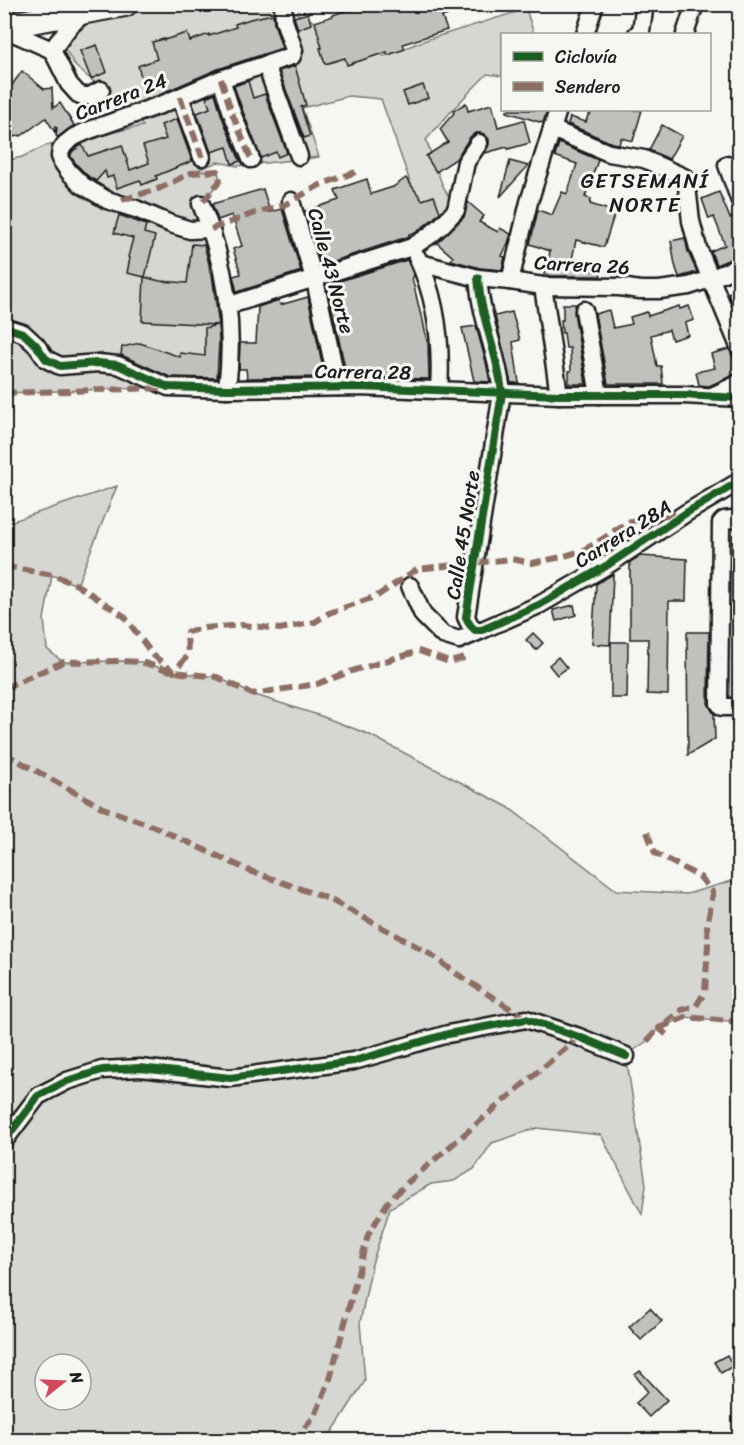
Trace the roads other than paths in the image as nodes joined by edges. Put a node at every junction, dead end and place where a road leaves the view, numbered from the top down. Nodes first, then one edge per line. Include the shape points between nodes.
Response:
1 (125, 4) edge
2 (283, 4) edge
3 (595, 4) edge
4 (645, 4) edge
5 (695, 4) edge
6 (85, 12) junction
7 (4, 27) edge
8 (585, 33) edge
9 (638, 33) edge
10 (685, 33) edge
11 (52, 50) junction
12 (266, 65) junction
13 (221, 79) junction
14 (101, 90) dead end
15 (180, 97) junction
16 (558, 111) edge
17 (552, 129) junction
18 (479, 143) dead end
19 (298, 156) dead end
20 (202, 157) dead end
21 (251, 159) dead end
22 (727, 165) dead end
23 (291, 201) dead end
24 (740, 201) edge
25 (201, 204) dead end
26 (211, 229) junction
27 (412, 247) junction
28 (420, 263) junction
29 (740, 266) edge
30 (313, 278) junction
31 (478, 278) junction
32 (710, 279) junction
33 (510, 281) junction
34 (543, 286) junction
35 (227, 306) junction
36 (584, 310) dead end
37 (4, 327) edge
38 (740, 348) edge
39 (740, 382) edge
40 (338, 387) junction
41 (227, 389) junction
42 (439, 390) junction
43 (502, 393) junction
44 (559, 395) junction
45 (599, 395) junction
46 (711, 396) junction
47 (740, 398) edge
48 (740, 481) edge
49 (740, 518) edge
50 (410, 586) dead end
51 (482, 630) junction
52 (740, 707) edge
53 (626, 1056) dead end
54 (4, 1141) edge

1 - 6 highway
2 - 12 street, Carrera 24 via 294,50 292,56
3 - 8 street
4 - 9 street
5 - 10 street
6 - 7 highway
6 - 11 street
7 - 11 street
11 - 14 street via 78,94 90,96
12 - 13 street, Carrera 24
12 - 19 street
13 - 15 street, Carrera 24
13 - 21 street
15 - 20 street
15 - 26 street, Carrera 24 via 74,137 65,144 60,156 82,185 107,200 190,230
16 - 17 street
17 - 32 street via 609,153 644,159 686,178 691,221
17 - 33 street
18 - 27 street via 466,162 456,210
22 - 24 street
23 - 30 street, Calle 43 Norte
25 - 26 street
26 - 35 street
27 - 28 street
27 - 30 street
28 - 31 street, Carrera 26
28 - 42 street via 438,325
29 - 32 street, Carrera 26
30 - 35 street
30 - 40 street, Calle 43 Norte
31 - 33 street, Carrera 26
31 - 43 street
32 - 34 street, Carrera 26 via 659,290
32 - 38 street
33 - 34 street, Carrera 26
34 - 44 street
35 - 41 street
36 - 45 street
37 - 41 street, Carrera 28 via 23,333 46,359 60,366 118,365 168,387
39 - 46 street
40 - 41 street, Carrera 28
40 - 42 street, Carrera 28
42 - 43 street, Carrera 28
43 - 44 street, Carrera 28
43 - 51 street, Calle 45 Norte via 466,617 475,630
44 - 45 street, Carrera 28
45 - 46 street, Carrera 28
46 - 47 street, Carrera 28
48 - 51 street, Carrera 28A via 539,605
49 - 52 street via 721,523 719,703 722,707
50 - 51 street via 423,615 443,635 459,640
53 - 54 street via 526,1019 448,1034 354,1061 230,1078 140,1068 102,1070 67,1080 38,1096

